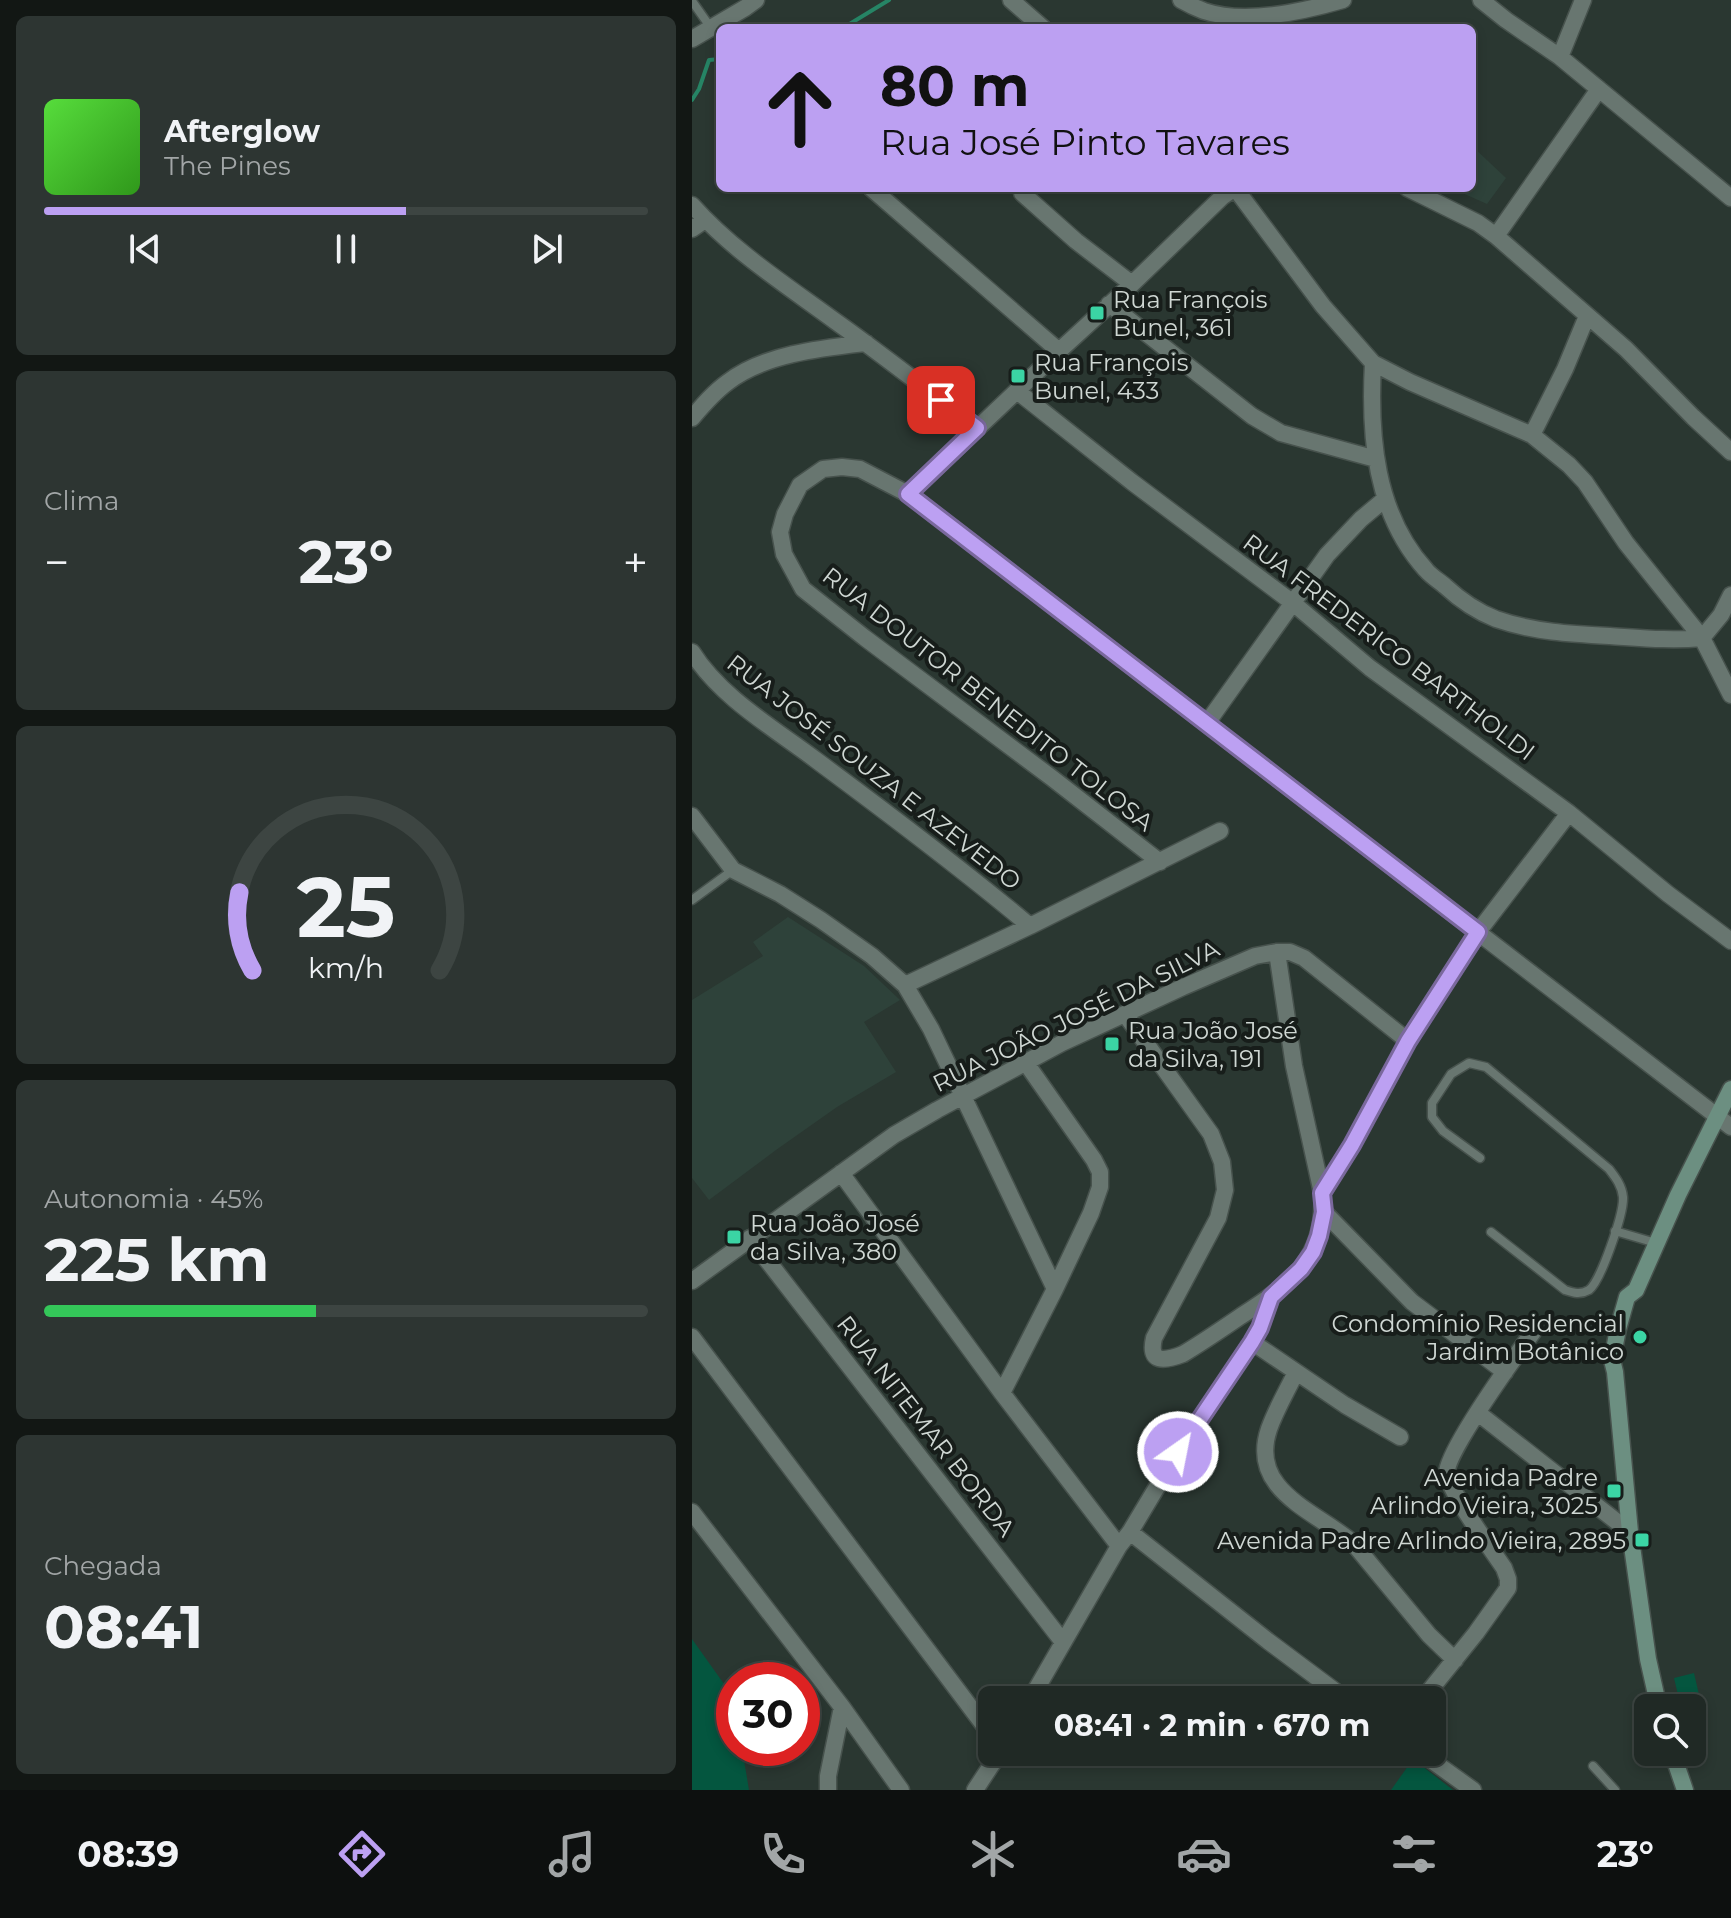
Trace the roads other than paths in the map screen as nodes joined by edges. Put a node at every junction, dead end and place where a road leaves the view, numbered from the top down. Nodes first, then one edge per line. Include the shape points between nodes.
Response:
1 (756, 0) edge
2 (1011, 0) edge
3 (1181, 0) edge
4 (1343, 0) edge
5 (1481, 0) edge
6 (1583, 0) edge
7 (692, 1) edge
8 (733, 22) edge
9 (1038, 24) edge
10 (716, 27) edge
11 (711, 28) junction
12 (692, 39) edge
13 (1560, 57) junction
14 (1599, 89) junction
15 (876, 192) edge
16 (1224, 192) edge
17 (1228, 192) edge
18 (1415, 192) edge
19 (1022, 193) dead end
20 (1731, 198) edge
21 (692, 205) edge
22 (699, 225) edge
23 (1496, 236) junction
24 (1132, 284) junction
25 (1109, 304) junction
26 (1587, 316) junction
27 (866, 343) junction
28 (1059, 351) junction
29 (1373, 363) junction
30 (1017, 391) junction
31 (692, 418) edge
32 (977, 428) junction
33 (1532, 435) junction
34 (1731, 452) edge
35 (1376, 459) junction
36 (908, 494) junction
37 (1385, 499) junction
38 (1731, 595) edge
39 (1293, 603) junction
40 (1702, 638) junction
41 (692, 652) edge
42 (1731, 695) edge
43 (1207, 723) junction
44 (1569, 813) junction
45 (692, 816) edge
46 (1220, 831) dead end
47 (1160, 862) junction
48 (733, 870) junction
49 (692, 900) edge
50 (1030, 926) junction
51 (1478, 932) junction
52 (1731, 941) edge
53 (1277, 952) junction
54 (905, 985) junction
55 (1125, 1014) junction
56 (1408, 1041) junction
57 (1026, 1063) junction
58 (1731, 1089) edge
59 (963, 1096) junction
60 (1717, 1116) junction
61 (1731, 1127) edge
62 (1480, 1158) dead end
63 (841, 1173) junction
64 (1322, 1193) junction
65 (1324, 1212) junction
66 (1615, 1231) junction
67 (1491, 1232) dead end
68 (750, 1238) junction
69 (1656, 1243) junction
70 (692, 1281) edge
71 (1055, 1289) junction
72 (1271, 1297) junction
73 (1533, 1332) dead end
74 (692, 1337) edge
75 (1252, 1342) junction
76 (1296, 1372) junction
77 (1505, 1372) junction
78 (1002, 1393) junction
79 (1478, 1413) junction
80 (1400, 1437) dead end
81 (692, 1512) edge
82 (1130, 1532) junction
83 (1630, 1532) junction
84 (1119, 1546) junction
85 (1063, 1642) junction
86 (1455, 1660) junction
87 (1038, 1686) edge
88 (1328, 1686) edge
89 (1434, 1686) edge
90 (1656, 1694) edge
91 (842, 1707) junction
92 (978, 1717) edge
93 (991, 1766) edge
94 (1440, 1766) edge
95 (1593, 1766) dead end
96 (1677, 1766) edge
97 (828, 1790) edge
98 (901, 1790) edge
99 (975, 1790) edge
100 (1473, 1790) edge
101 (1615, 1790) edge
102 (1685, 1790) edge

1 - 8 street
2 - 9 street
3 - 4 street via 1205,11 1247,17
5 - 13 street
6 - 13 street
7 - 11 lane
10 - 11 street
11 - 12 street
13 - 14 street
14 - 20 street
14 - 23 street
15 - 28 street
16 - 24 street
17 - 29 street
18 - 23 street
19 - 24 street
21 - 22 street
22 - 27 street
23 - 26 street
24 - 25 street
25 - 28 street
25 - 35 street via 1281,433
26 - 33 street
26 - 34 street
27 - 31 street via 752,368 730,380
27 - 32 street
28 - 30 street
29 - 33 street
29 - 35 street
30 - 32 street
30 - 39 street, RUA FREDERICO BARTHOLDI
32 - 36 street
33 - 40 street via 1585,482
35 - 37 street
36 - 43 street, RUA DOUTOR BENEDITO TOLOSA
36 - 47 street, RUA DOUTOR BENEDITO TOLOSA via 860,469 842,467 823,469 800,485 780,532 784,554 803,589
37 - 39 street via 1327,555
37 - 40 street via 1426,570 1457,597 1494,618 1578,635
38 - 40 street
39 - 43 street
39 - 44 street, RUA FREDERICO BARTHOLDI via 1370,668
40 - 42 street
41 - 50 street, RUA JOSÉ SOUZA E AZEVEDO via 736,700
43 - 51 street, RUA DOUTOR BENEDITO TOLOSA
44 - 51 street
44 - 52 street, RUA FREDERICO BARTHOLDI
45 - 48 street
46 - 47 street
47 - 50 street
48 - 49 lane
48 - 54 street via 821,920
50 - 54 street
51 - 56 street
51 - 60 street, RUA DOUTOR BENEDITO TOLOSA
53 - 55 street, RUA JOÃO JOSÉ DA SILVA via 1255,956
53 - 56 street via 1304,958
53 - 64 street via 1294,1066
54 - 59 street
55 - 57 street, RUA JOÃO JOSÉ DA SILVA
55 - 72 street via 1211,1134 1225,1190 1218,1218 1154,1338 1157,1358 1183,1354
56 - 64 street
57 - 59 street, RUA JOÃO JOSÉ DA SILVA
57 - 71 street via 1100,1172 1091,1213
58 - 60 main road
59 - 63 street, RUA JOÃO JOSÉ DA SILVA
59 - 71 street
60 - 61 street, RUA DOUTOR BENEDITO TOLOSA
60 - 69 main road
62 - 66 lane via 1432,1117 1432,1103 1451,1074 1469,1063 1486,1067 1609,1169 1623,1199
63 - 68 street, RUA JOÃO JOSÉ DA SILVA
63 - 78 street
64 - 65 street
65 - 72 street via 1313,1252
65 - 77 street via 1412,1302
66 - 67 lane via 1599,1278 1577,1294
66 - 69 lane
68 - 70 street, RUA JOÃO JOSÉ DA SILVA
68 - 85 street, RUA NITEMAR BORDA
69 - 83 main road via 1636,1290 1615,1372
71 - 78 street
72 - 75 street
73 - 77 street
74 - 92 street
75 - 76 street
75 - 82 street
76 - 80 street
76 - 86 street via 1269,1429 1268,1472 1302,1507 1353,1543
77 - 79 street
78 - 84 street
79 - 83 street
79 - 86 street via 1448,1463 1447,1475 1504,1568 1508,1588
81 - 91 street
82 - 84 street
82 - 88 street
83 - 90 main road
84 - 85 street
85 - 87 street
86 - 89 street
91 - 97 street
91 - 98 street
93 - 99 street
94 - 100 street
95 - 101 lane
96 - 102 main road

